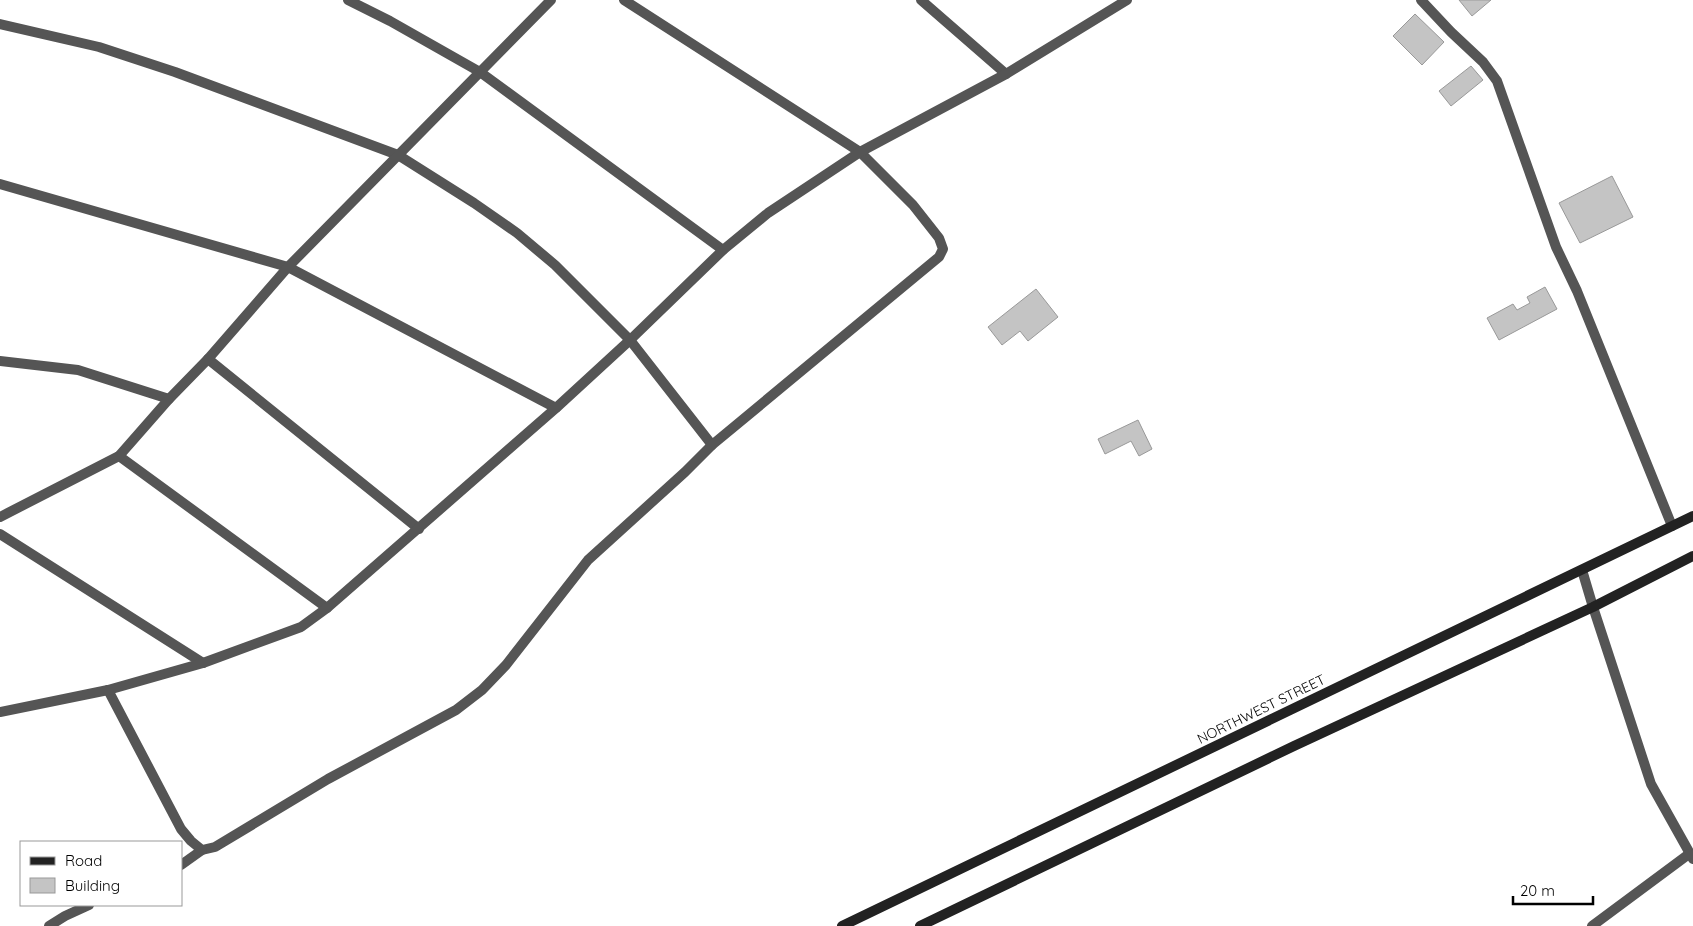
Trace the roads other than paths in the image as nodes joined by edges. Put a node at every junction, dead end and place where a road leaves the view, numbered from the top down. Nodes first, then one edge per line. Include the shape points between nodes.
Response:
1 (348, 0) edge
2 (551, 0) edge
3 (624, 0) edge
4 (921, 0) edge
5 (1127, 0) edge
6 (1421, 0) edge
7 (0, 24) edge
8 (480, 72) junction
9 (1006, 74) junction
10 (860, 152) junction
11 (398, 155) junction
12 (0, 184) edge
13 (723, 250) junction
14 (288, 266) junction
15 (630, 340) junction
16 (208, 359) junction
17 (0, 361) edge
18 (169, 399) junction
19 (556, 408) junction
20 (712, 445) junction
21 (119, 456) junction
22 (1693, 516) edge
23 (0, 517) edge
24 (1672, 526) junction
25 (419, 529) junction
26 (0, 534) edge
27 (1693, 556) edge
28 (1582, 570) junction
29 (1593, 607) junction
30 (327, 608) junction
31 (203, 663) junction
32 (108, 690) junction
33 (0, 712) edge
34 (202, 850) junction
35 (1691, 857) edge
36 (182, 864) edge
37 (87, 906) edge
38 (48, 926) edge
39 (842, 926) edge
40 (920, 926) edge
41 (1592, 926) edge

1 - 8 street
2 - 8 street
3 - 10 street
4 - 9 street
5 - 9 street
6 - 24 street via 1483,62 1497,81 1556,247
7 - 11 street via 99,48 158,67
8 - 11 street
8 - 13 street
9 - 10 street
10 - 13 street via 768,212
10 - 20 street via 913,205 939,238 943,249 939,257
11 - 14 street
11 - 15 street via 518,232
12 - 14 street
13 - 15 street
14 - 16 street
14 - 19 street
15 - 19 street
15 - 20 street
16 - 18 street
16 - 25 street
17 - 18 street via 78,370
18 - 21 street
19 - 25 street
20 - 34 street via 588,560 506,665 482,690 456,710 344,770 215,847
21 - 23 street
21 - 30 street
22 - 24 main road, NORTHWEST STREET
24 - 28 main road, NORTHWEST STREET
25 - 30 street
26 - 31 street
27 - 29 main road
28 - 29 street
28 - 39 main road, NORTHWEST STREET
29 - 35 street via 1651,784
29 - 40 main road
30 - 31 street via 300,626
31 - 32 street
32 - 33 street
32 - 34 street via 181,829
34 - 36 street
35 - 41 street
37 - 38 street

